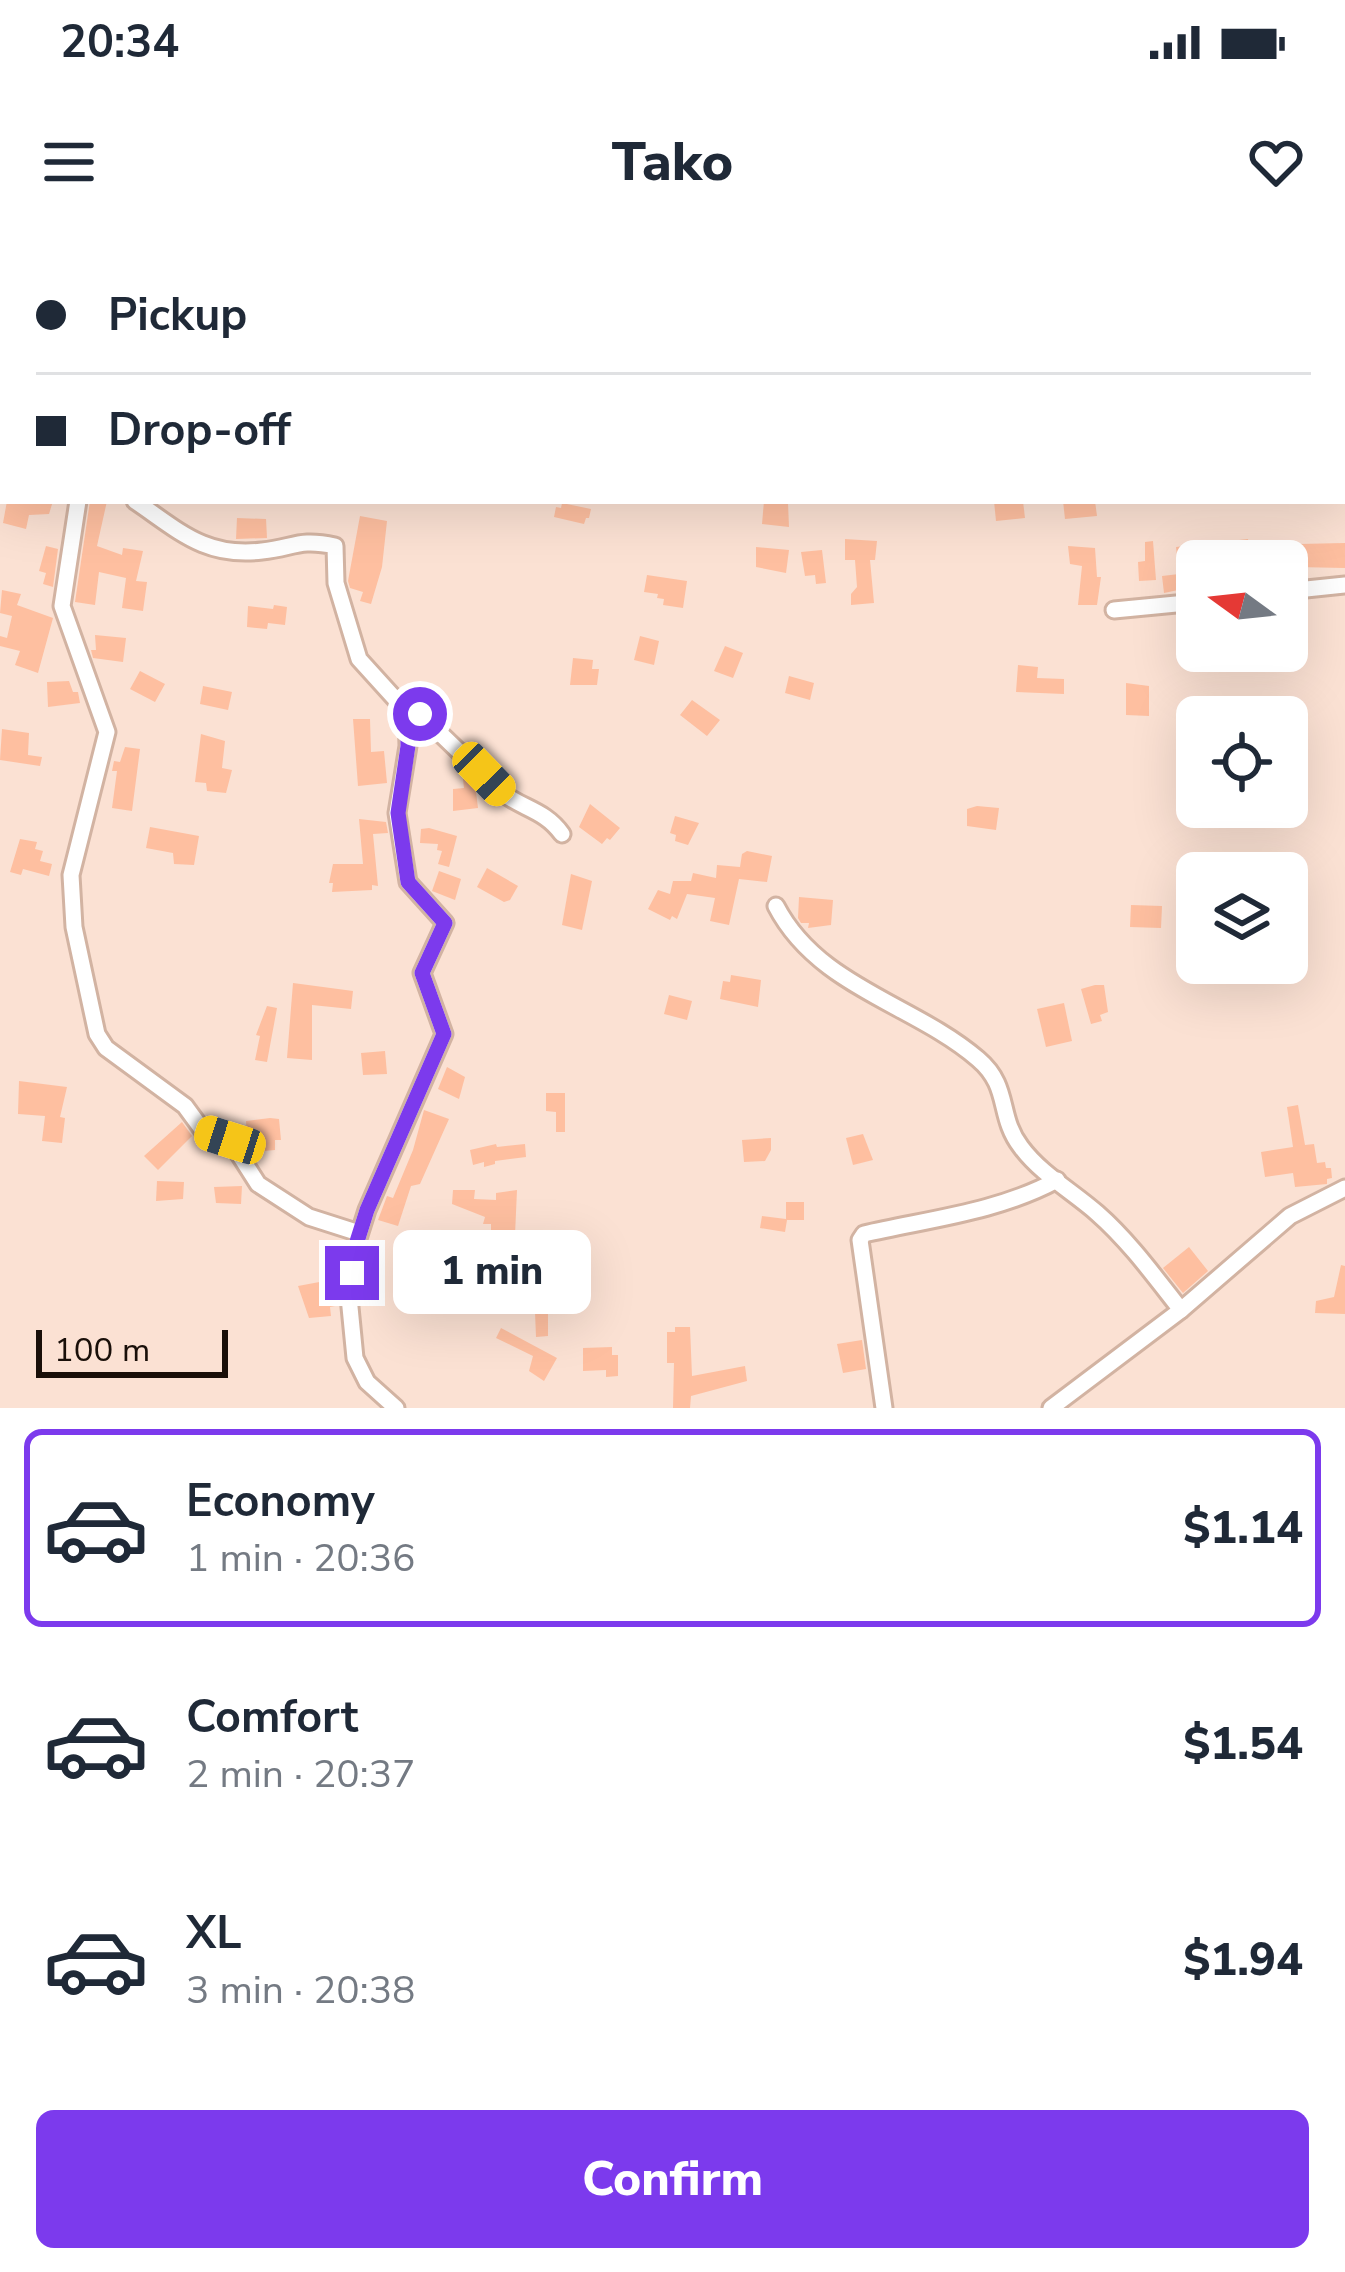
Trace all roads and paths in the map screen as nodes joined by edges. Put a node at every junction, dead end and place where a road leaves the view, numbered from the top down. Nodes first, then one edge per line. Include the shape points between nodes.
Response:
1 (78, 504) edge
2 (139, 504) edge
3 (1345, 585) edge
4 (1308, 589) edge
5 (1176, 604) edge
6 (1114, 610) dead end
7 (407, 712) junction
8 (562, 834) dead end
9 (776, 906) dead end
10 (1057, 1180) junction
11 (1345, 1188) edge
12 (359, 1233) junction
13 (1181, 1310) junction
14 (396, 1408) edge
15 (884, 1408) edge
16 (1051, 1408) edge

1 - 12 street via 62,606 107,732 71,875 97,1034 185,1106 196,1126 230,1140 258,1184 309,1217
2 - 7 street via 203,546 335,546 336,583 359,659
3 - 4 street
5 - 6 street
7 - 8 street via 420,714 502,792 543,812
7 - 12 street via 398,813 408,882 445,923 422,973 444,1034
9 - 10 street via 827,966 982,1062 1003,1090 1009,1131
10 - 13 street via 1101,1216
10 - 15 street via 1030,1195 864,1234
11 - 13 street via 1290,1216
12 - 14 street via 350,1297 356,1358 367,1382
13 - 16 street

